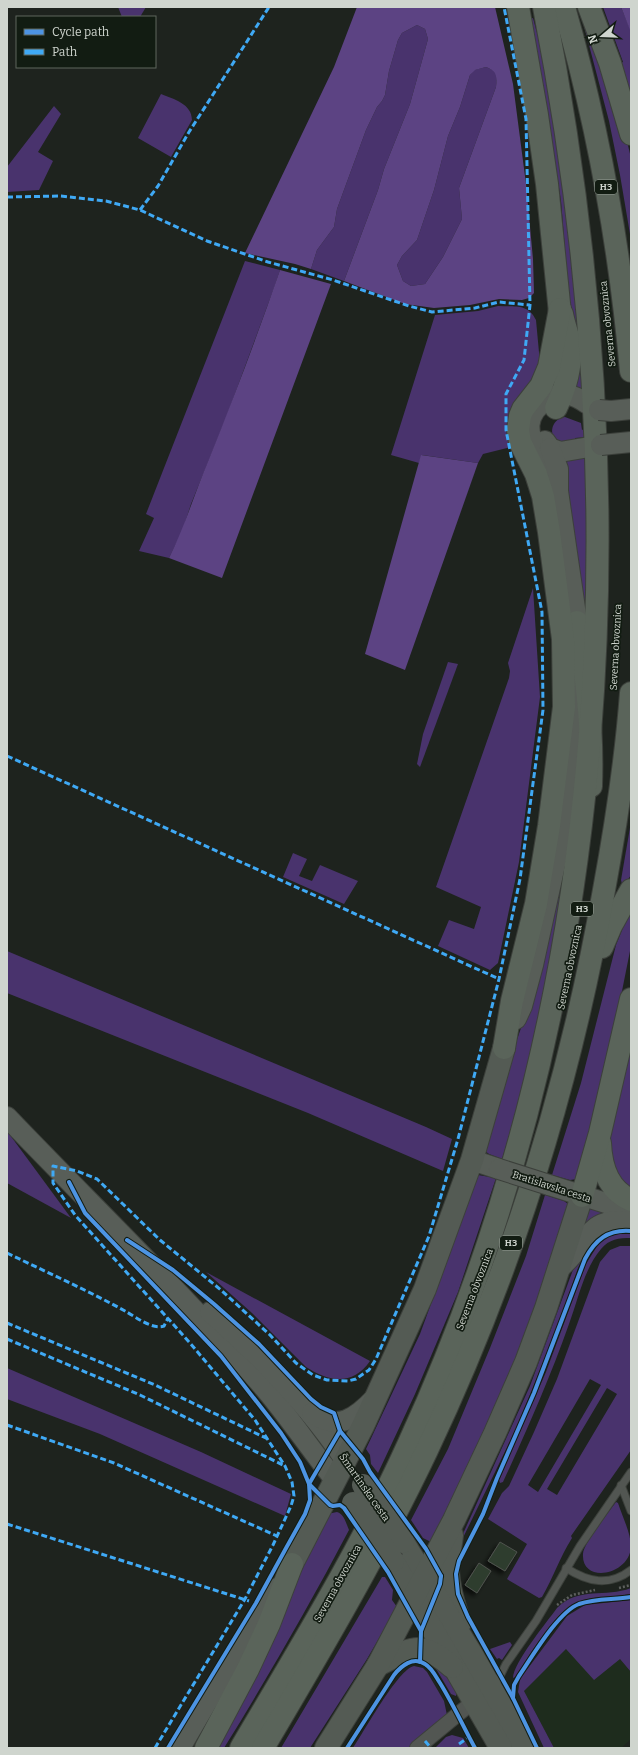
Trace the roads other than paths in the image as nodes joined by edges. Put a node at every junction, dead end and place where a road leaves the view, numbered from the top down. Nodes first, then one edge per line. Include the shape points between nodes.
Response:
1 (518, 7) edge
2 (544, 7) edge
3 (564, 7) edge
4 (589, 7) edge
5 (629, 125) edge
6 (560, 309) junction
7 (619, 380) edge
8 (554, 401) junction
9 (631, 409) edge
10 (599, 415) junction
11 (631, 417) edge
12 (631, 442) edge
13 (550, 448) junction
14 (617, 460) dead end
15 (558, 491) junction
16 (576, 622) junction
17 (622, 690) edge
18 (631, 890) edge
19 (585, 893) junction
20 (586, 985) junction
21 (631, 999) edge
22 (504, 1048) junction
23 (7, 1117) edge
24 (600, 1133) junction
25 (472, 1160) junction
26 (582, 1196) junction
27 (631, 1200) edge
28 (631, 1211) edge
29 (631, 1222) edge
30 (154, 1267) junction
31 (559, 1269) junction
32 (377, 1397) junction
33 (309, 1411) junction
34 (345, 1460) junction
35 (631, 1472) edge
36 (335, 1480) junction
37 (621, 1486) junction
38 (358, 1494) junction
39 (631, 1511) edge
40 (454, 1520) junction
41 (398, 1552) junction
42 (292, 1564) junction
43 (566, 1568) junction
44 (631, 1570) edge
45 (424, 1577) junction
46 (414, 1596) junction
47 (471, 1653) junction
48 (378, 1666) junction
49 (461, 1678) junction
50 (483, 1696) junction
51 (180, 1748) edge
52 (206, 1748) edge
53 (241, 1748) edge
54 (263, 1748) edge
55 (326, 1748) edge
56 (417, 1748) edge
57 (501, 1748) edge
58 (525, 1748) edge

1 - 6 highway via 540,138
2 - 7 highway, Severna obvoznica / H3 via 570,106
3 - 7 highway, Severna obvoznica / H3 via 590,106 615,240
4 - 5 highway
6 - 8 highway via 570,347 568,375
6 - 22 highway via 549,367 541,386 523,409 518,430 520,442 536,474 543,496 549,532 563,639 564,707 548,834 536,904 512,1001
7 - 14 highway, Severna obvoznica / H3
8 - 10 main road via 579,398
8 - 13 main road via 542,425 543,438
8 - 15 main road via 535,410 531,417 529,432
9 - 10 main road, bridge
10 - 11 main road
12 - 13 main road, bridge via 560,452
13 - 15 main road via 558,469
15 - 16 main road
16 - 19 highway via 585,668 590,724 591,784
16 - 22 main road via 575,723 556,860 522,1006
17 - 19 highway, Severna obvoznica / H3 via 601,792
17 - 20 highway, Severna obvoznica / H3 via 622,783 612,851
18 - 20 highway via 611,926
19 - 53 highway, Severna obvoznica / H3 via 568,978 540,1087 500,1217 462,1320 410,1440 353,1556
20 - 54 highway, Severna obvoznica / H3 via 561,1085 536,1169 502,1268 458,1381 428,1448 367,1569
21 - 24 highway
22 - 25 main road
23 - 30 main road, Šmartinska cesta
24 - 26 highway
24 - 27 highway via 601,1159 607,1178 620,1194
25 - 26 main road, Bratislavska cesta, bridge
25 - 32 main road via 425,1289
26 - 28 main road, Bratislavska cesta
26 - 31 main road
29 - 31 main road via 609,1222 591,1230
30 - 33 main road, Šmartinska cesta via 241,1339
30 - 36 main road, Šmartinska cesta via 268,1392
31 - 40 main road via 526,1362
32 - 33 main road via 364,1410 338,1422 325,1420
32 - 34 main road
33 - 34 main road, Šmartinska cesta
34 - 36 main road
34 - 38 main road, Šmartinska cesta
35 - 37 lane
36 - 38 main road, Šmartinska cesta
36 - 42 main road
37 - 39 lane
37 - 43 lane
38 - 41 main road, Šmartinska cesta, bridge
40 - 45 main road
40 - 47 main road via 448,1558 449,1580
41 - 45 main road, Šmartinska cesta
41 - 46 main road, Šmartinska cesta
42 - 51 main road
42 - 52 highway via 248,1669
43 - 44 lane via 589,1580 604,1581
43 - 50 lane via 536,1621
45 - 46 main road
45 - 47 main road, Šmartinska cesta
46 - 48 main road
46 - 49 main road, Šmartinska cesta
47 - 50 main road, Šmartinska cesta
48 - 49 main road via 408,1650 426,1650 443,1659
48 - 55 main road
49 - 50 main road, Šmartinska cesta
50 - 56 street
50 - 57 main road, Šmartinska cesta
50 - 58 main road, Šmartinska cesta

